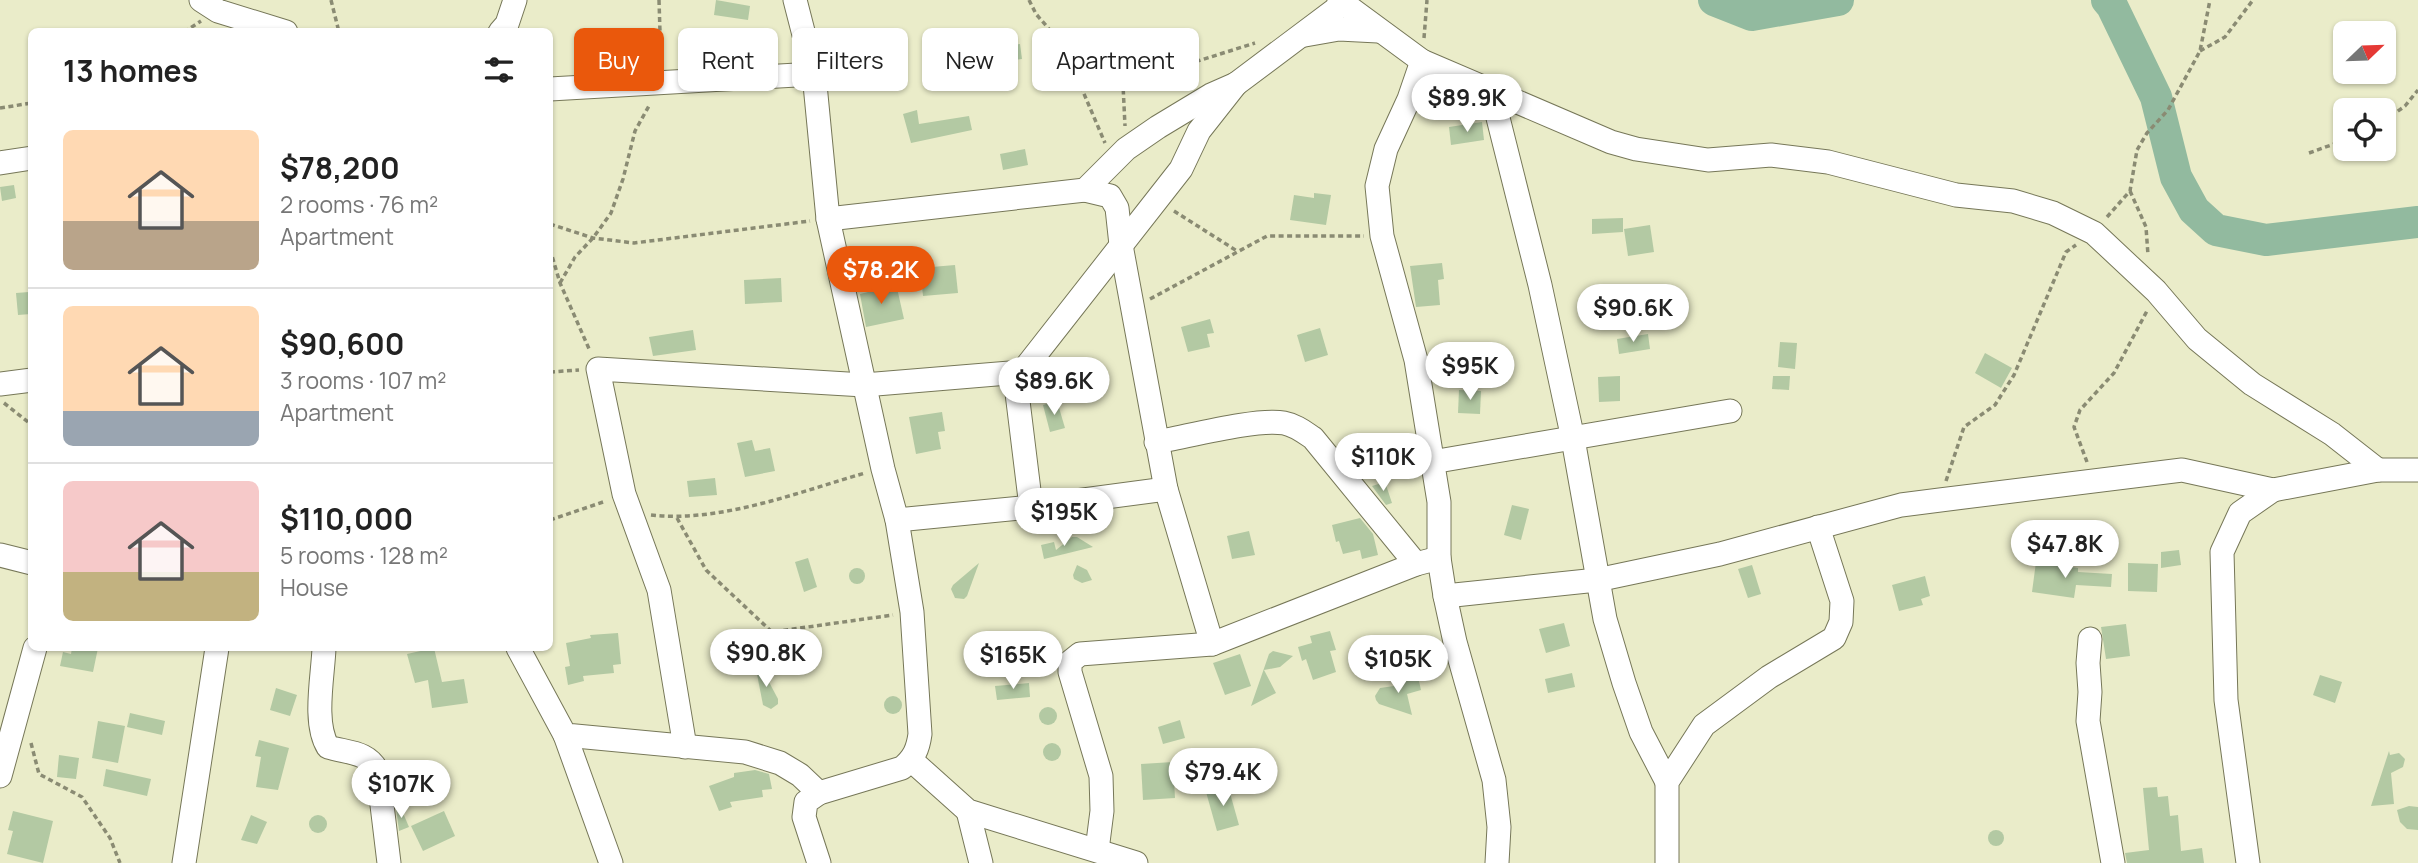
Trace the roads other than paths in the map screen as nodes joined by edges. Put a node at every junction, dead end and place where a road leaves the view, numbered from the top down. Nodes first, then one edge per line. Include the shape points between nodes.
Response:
1 (201, 0) edge
2 (515, 0) edge
3 (796, 0) edge
4 (1342, 1) edge
5 (273, 28) edge
6 (504, 28) edge
7 (803, 28) edge
8 (1378, 31) junction
9 (1302, 36) junction
10 (1422, 61) junction
11 (792, 75) edge
12 (1236, 84) junction
13 (553, 89) edge
14 (1490, 90) junction
15 (816, 91) edge
16 (28, 159) edge
17 (0, 163) edge
18 (1085, 190) junction
19 (828, 219) junction
20 (1121, 245) junction
21 (1022, 372) junction
22 (28, 380) edge
23 (0, 384) edge
24 (864, 384) junction
25 (1730, 411) dead end
26 (1573, 439) junction
27 (1156, 442) junction
28 (1432, 462) junction
29 (2378, 470) junction
30 (2418, 470) edge
31 (1166, 489) junction
32 (2273, 490) junction
33 (1031, 508) junction
34 (897, 520) junction
35 (1818, 527) junction
36 (0, 555) edge
37 (1439, 558) junction
38 (28, 562) edge
39 (1416, 564) junction
40 (1597, 580) junction
41 (1445, 596) junction
42 (2090, 639) dead end
43 (1213, 644) junction
44 (33, 651) edge
45 (217, 651) edge
46 (324, 651) edge
47 (520, 651) edge
48 (565, 735) junction
49 (685, 747) junction
50 (911, 760) junction
51 (0, 776) edge
52 (1667, 782) junction
53 (819, 793) junction
54 (968, 811) junction
55 (1097, 850) junction
56 (184, 863) edge
57 (389, 863) edge
58 (611, 863) edge
59 (819, 863) edge
60 (982, 863) edge
61 (1136, 863) edge
62 (1497, 863) edge
63 (1667, 863) edge
64 (2113, 863) edge
65 (2248, 863) edge

1 - 5 street via 218,11
2 - 6 street
3 - 7 street
4 - 8 street
4 - 9 street
8 - 9 street via 1339,29
8 - 10 street
9 - 12 street
10 - 14 street
10 - 28 street via 1380,167 1377,186 1382,236 1416,360
11 - 13 street
12 - 18 street via 1157,127
12 - 20 street via 1199,131 1181,169
14 - 26 street via 1540,285
14 - 29 street via 1636,149 1708,160 1771,155 1828,162 1956,195 2013,201 2053,213 2094,233 2156,291 2197,339 2252,384 2332,434
15 - 19 street
16 - 17 street
18 - 19 street
18 - 20 street via 1110,195 1117,208
19 - 24 street
20 - 21 street
20 - 27 street
21 - 24 street
21 - 33 street via 1017,393
22 - 23 street
24 - 34 street
24 - 49 street via 598,369 628,504 659,590
25 - 26 street
26 - 28 street
26 - 40 street
27 - 31 street
27 - 39 street via 1254,424 1296,427 1313,438
28 - 37 street
29 - 30 street
29 - 32 street
31 - 33 street
31 - 43 street
32 - 35 street via 2182,470 1901,505
32 - 65 street via 2240,513 2222,552 2226,700
33 - 34 street
34 - 50 street via 912,612 920,734
35 - 40 street
35 - 52 street via 1842,601 1834,638 1748,691 1704,725
36 - 38 street
37 - 39 street
37 - 41 street
39 - 43 street
40 - 41 street
40 - 52 street via 1628,696
41 - 62 street via 1494,780
42 - 64 street via 2088,722
43 - 55 street via 1080,654 1070,662 1101,776
44 - 51 street
45 - 56 street
46 - 57 street via 323,738 328,747 368,757 374,763
47 - 48 street
48 - 49 street
48 - 58 street
49 - 53 street via 745,752 780,763
50 - 53 street via 902,768
50 - 54 street
52 - 63 street
53 - 59 street via 806,802 804,817
54 - 55 street
54 - 60 street
55 - 61 street

